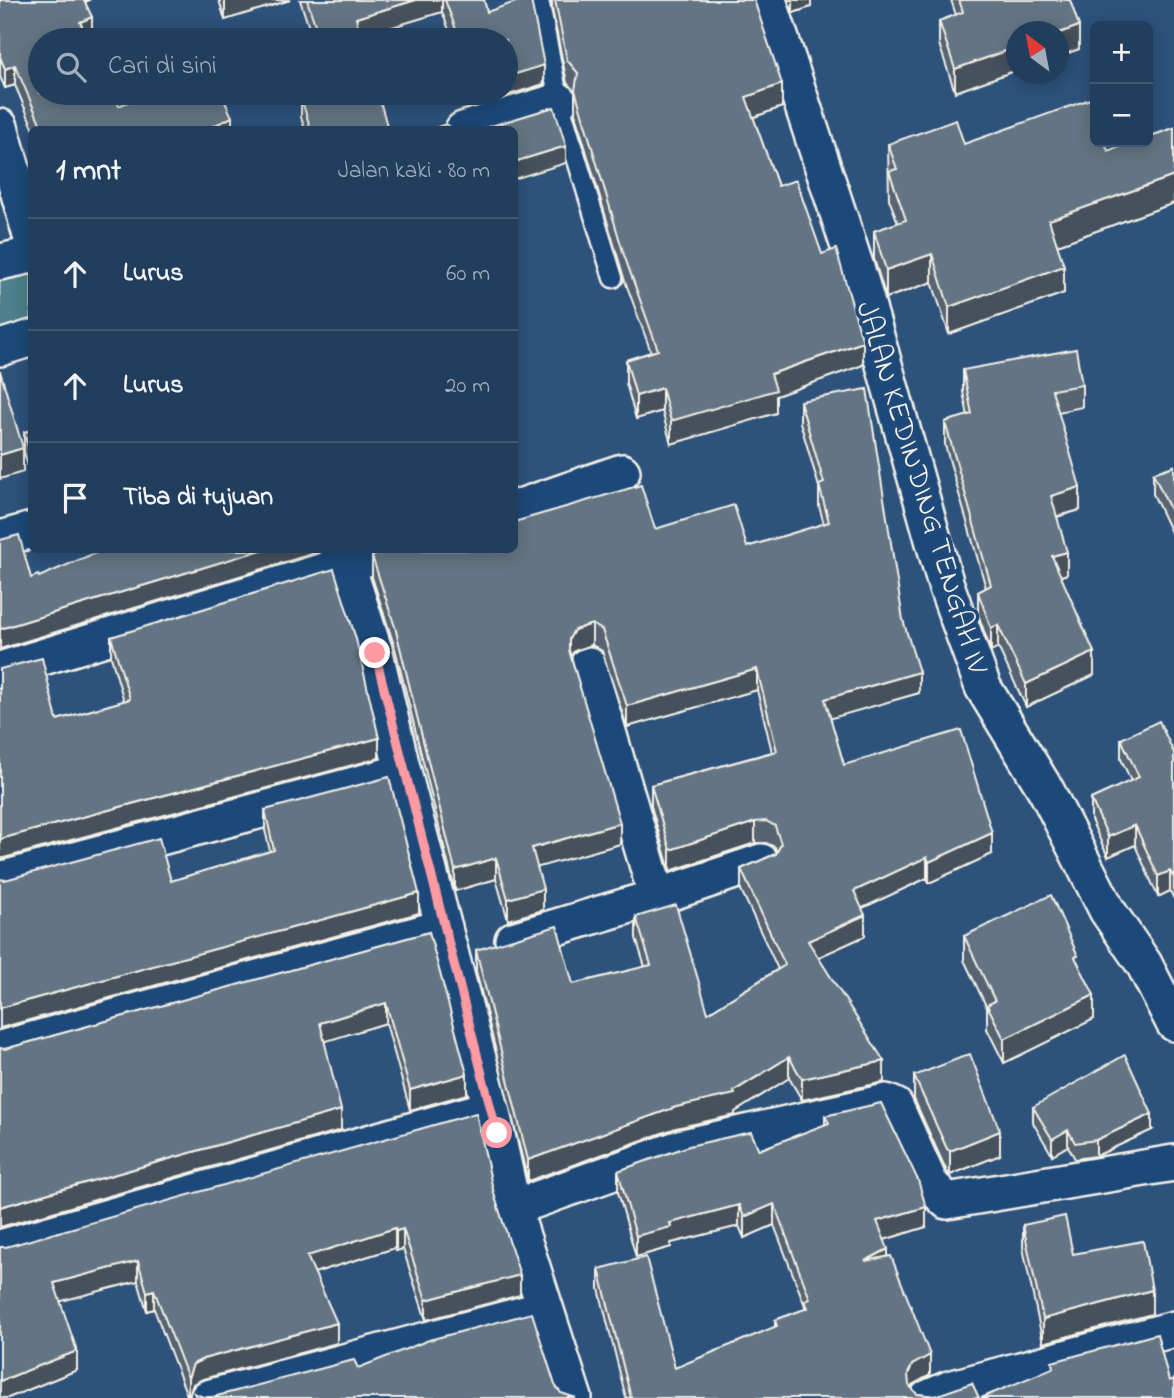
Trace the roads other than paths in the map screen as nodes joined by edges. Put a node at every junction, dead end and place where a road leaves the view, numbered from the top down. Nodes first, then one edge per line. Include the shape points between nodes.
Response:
1 (538, 0) edge
2 (768, 0) edge
3 (559, 101) junction
4 (476, 126) edge
5 (0, 127) edge
6 (28, 225) edge
7 (28, 256) edge
8 (0, 262) edge
9 (613, 278) dead end
10 (28, 339) edge
11 (0, 348) edge
12 (622, 472) dead end
13 (518, 508) edge
14 (28, 531) edge
15 (0, 539) edge
16 (371, 553) edge
17 (342, 557) edge
18 (588, 665) dead end
19 (0, 670) edge
20 (403, 772) junction
21 (761, 862) edge
22 (0, 880) edge
23 (657, 897) junction
24 (448, 942) junction
25 (1174, 1023) edge
26 (0, 1049) edge
27 (491, 1108) junction
28 (1174, 1163) edge
29 (513, 1208) junction
30 (0, 1248) edge
31 (544, 1309) junction
32 (1174, 1329) edge
33 (208, 1398) edge
34 (575, 1398) edge
35 (928, 1398) edge

1 - 3 lane
2 - 25 street, JALAN KEDINDING TENGAH IV via 861,283 946,585 983,687 1047,792 1107,910 1144,964
3 - 4 street
3 - 9 lane
5 - 6 street
7 - 8 street
10 - 11 street
12 - 13 street
14 - 15 street
16 - 17 street
17 - 19 street
17 - 20 street via 375,653
18 - 23 street
20 - 22 street
20 - 24 street
21 - 23 street
23 - 24 street
24 - 26 street
24 - 27 street
27 - 29 street
27 - 30 street
28 - 29 street via 947,1201 930,1184 895,1106 886,1102 683,1147
29 - 31 street
31 - 33 street
31 - 34 street
32 - 35 street

